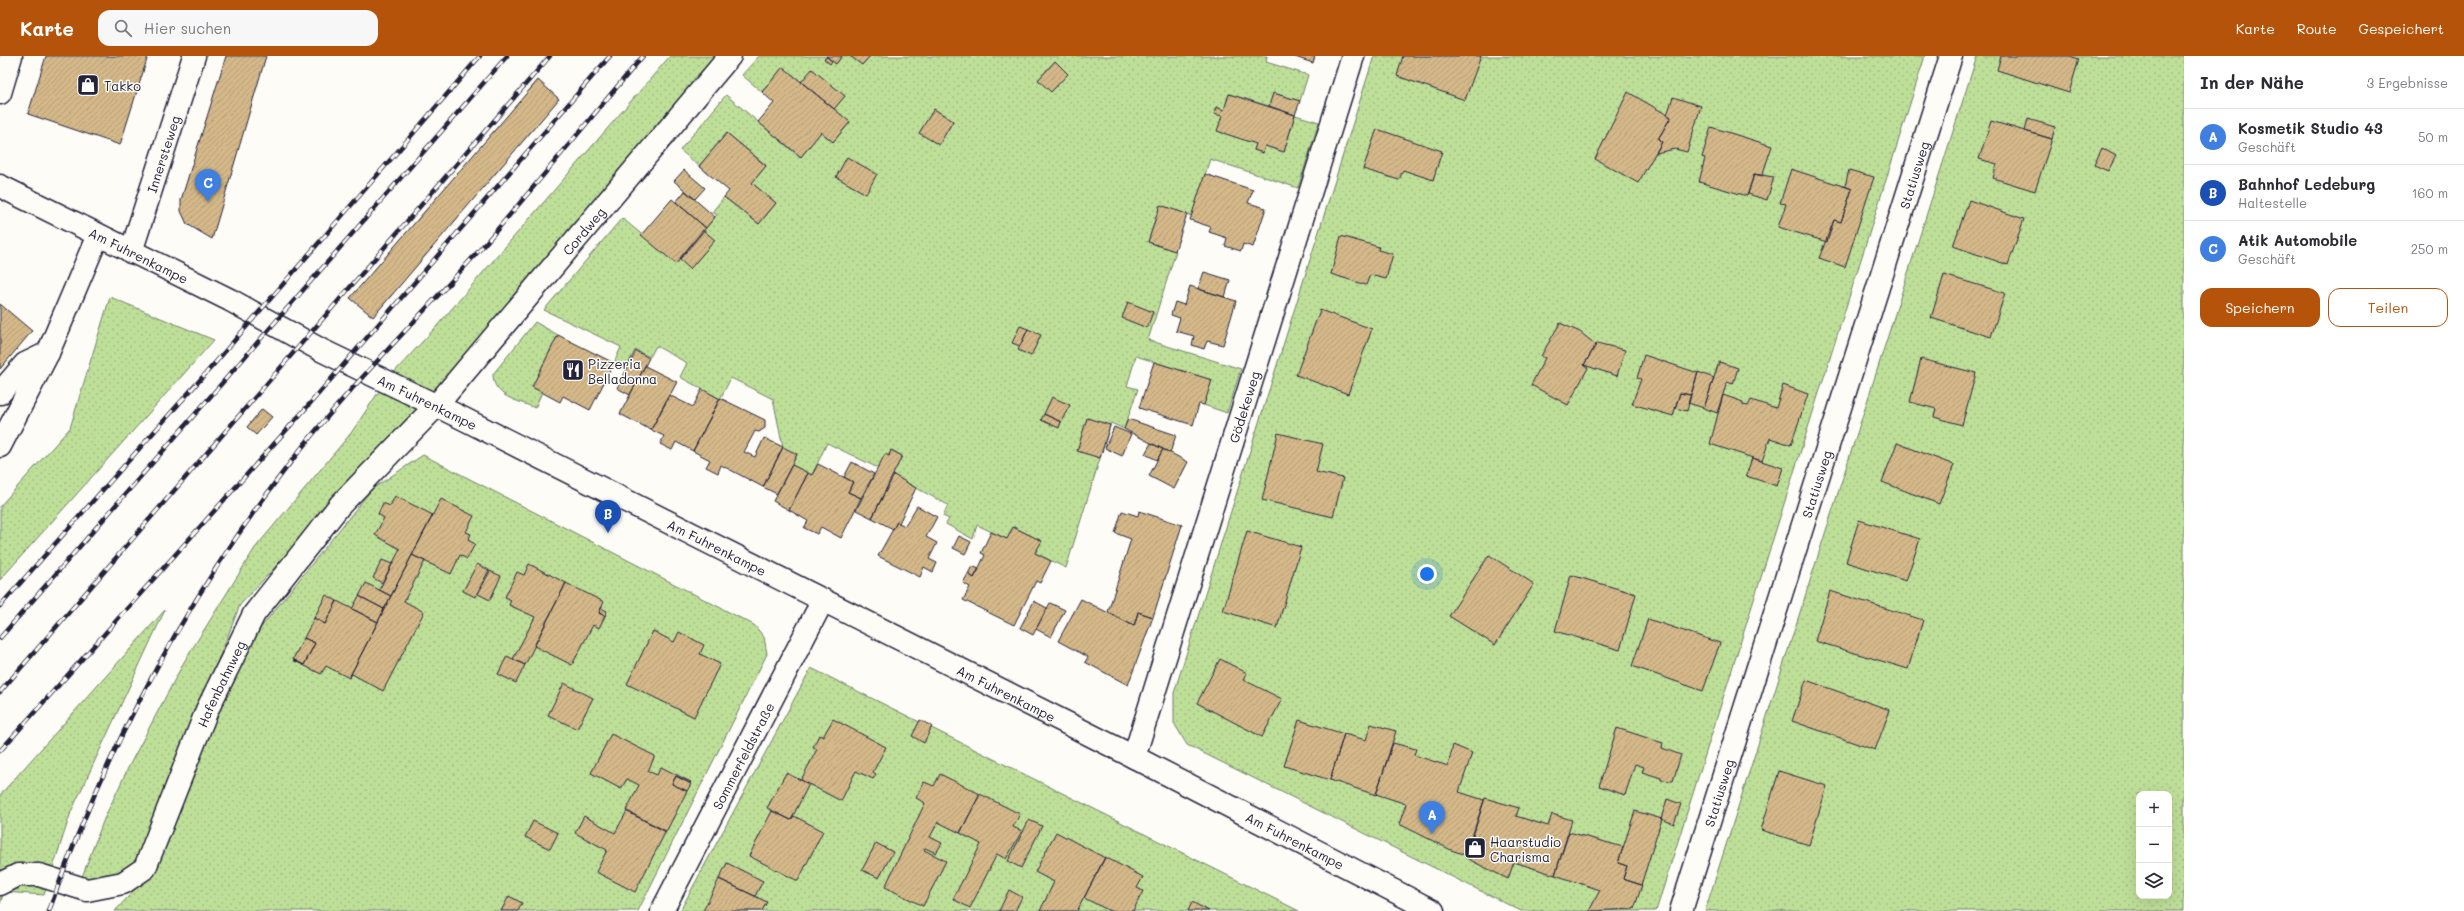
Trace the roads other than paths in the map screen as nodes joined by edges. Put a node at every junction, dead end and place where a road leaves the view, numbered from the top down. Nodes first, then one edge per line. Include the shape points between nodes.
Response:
1 (11, 56) edge
2 (194, 56) edge
3 (730, 56) edge
4 (1353, 56) edge
5 (1951, 56) edge
6 (0, 93) edge
7 (0, 186) edge
8 (98, 235) junction
9 (131, 252) junction
10 (48, 353) junction
11 (0, 393) edge
12 (436, 406) junction
13 (0, 446) edge
14 (823, 600) junction
15 (1134, 757) junction
16 (0, 884) edge
17 (662, 911) edge
18 (1433, 911) edge
19 (1681, 911) edge

1 - 6 street
2 - 9 street, Innersteweg
3 - 12 street, Cordweg
4 - 15 street, Gödekeweg
5 - 19 street, Statiusweg
7 - 8 street, Am Fuhrenkampe
8 - 9 street, Am Fuhrenkampe
8 - 10 street
9 - 12 street, Am Fuhrenkampe
10 - 11 street via 25,364
10 - 13 street
12 - 14 street, Am Fuhrenkampe
12 - 16 street, Hafenbahnweg via 340,505 254,614 207,710 145,868 123,884 87,890 39,875 18,875
14 - 15 street, Am Fuhrenkampe
14 - 17 street, Sommerfeldstraße
15 - 18 street, Am Fuhrenkampe

